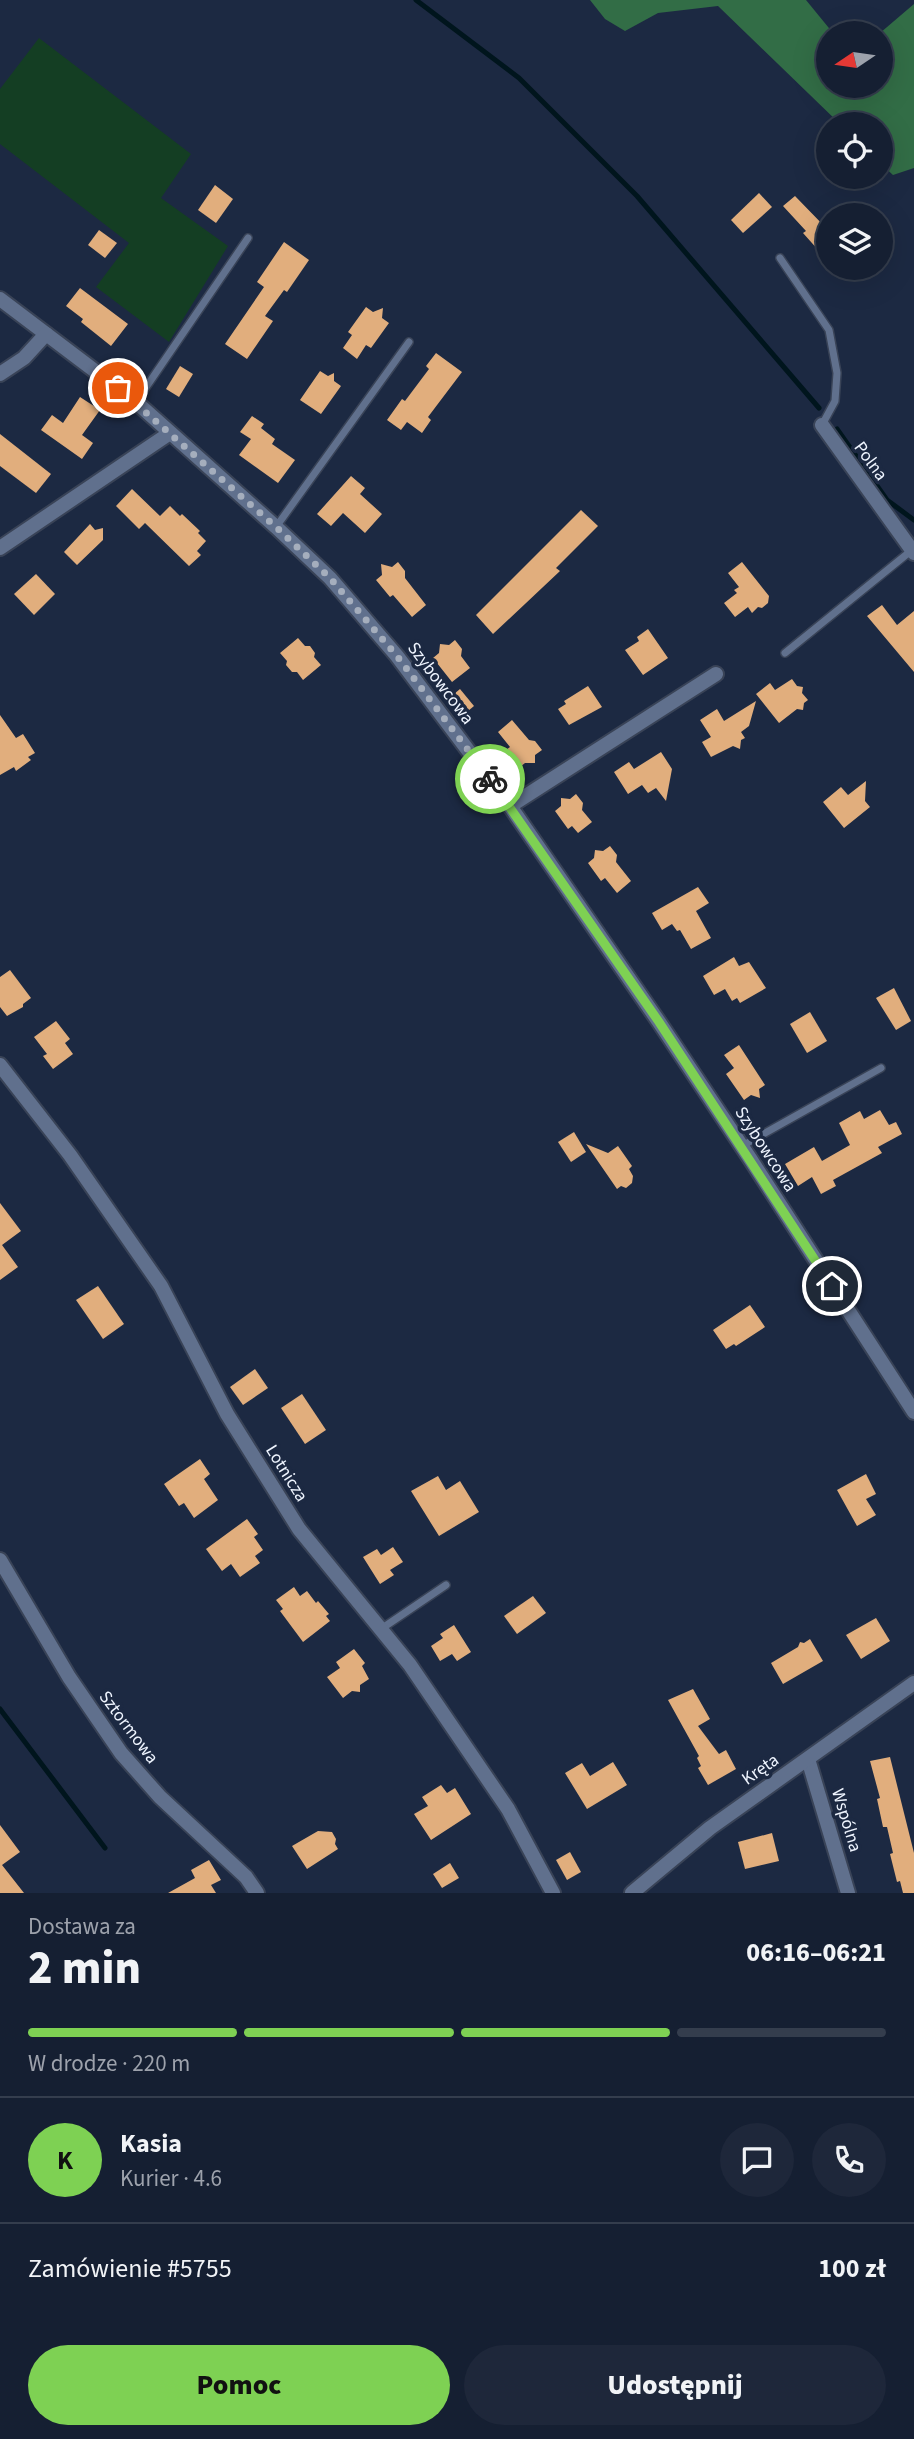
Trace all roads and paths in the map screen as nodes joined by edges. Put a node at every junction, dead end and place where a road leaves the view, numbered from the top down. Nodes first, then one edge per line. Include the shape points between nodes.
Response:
1 (248, 238) dead end
2 (780, 258) dead end
3 (0, 299) edge
4 (46, 334) junction
5 (410, 342) dead end
6 (0, 374) edge
7 (136, 402) junction
8 (822, 425) joint
9 (170, 433) junction
10 (276, 527) junction
11 (0, 548) edge
12 (913, 552) edge
13 (785, 653) dead end
14 (716, 674) dead end
15 (510, 806) junction
16 (0, 1065) edge
17 (881, 1068) dead end
18 (742, 1146) junction
19 (914, 1412) edge
20 (0, 1560) edge
21 (446, 1585) dead end
22 (381, 1629) junction
23 (914, 1683) edge
24 (808, 1759) junction
25 (257, 1893) edge
26 (553, 1893) edge
27 (632, 1893) edge
28 (848, 1893) edge

1 - 7 lane
2 - 8 lane via 829,330 837,373 835,401
3 - 4 street, Szybowcowa
4 - 6 street via 24,358
4 - 7 street, Szybowcowa
5 - 10 lane
7 - 9 street, Szybowcowa
8 - 12 street, Polna
9 - 10 street, Szybowcowa
9 - 11 street
10 - 15 street, Szybowcowa via 330,578 397,656
12 - 13 lane
14 - 15 street
15 - 18 street, Szybowcowa
16 - 22 street, Lotnicza via 70,1154 161,1286 227,1414 299,1529
17 - 18 lane
18 - 19 street, Szybowcowa
20 - 25 street, Sztormowa via 69,1677 121,1753
21 - 22 lane
22 - 26 street, Lotnicza via 508,1809
23 - 24 street, Kręta
24 - 27 street, Kręta via 710,1828
24 - 28 street, Wspólna

